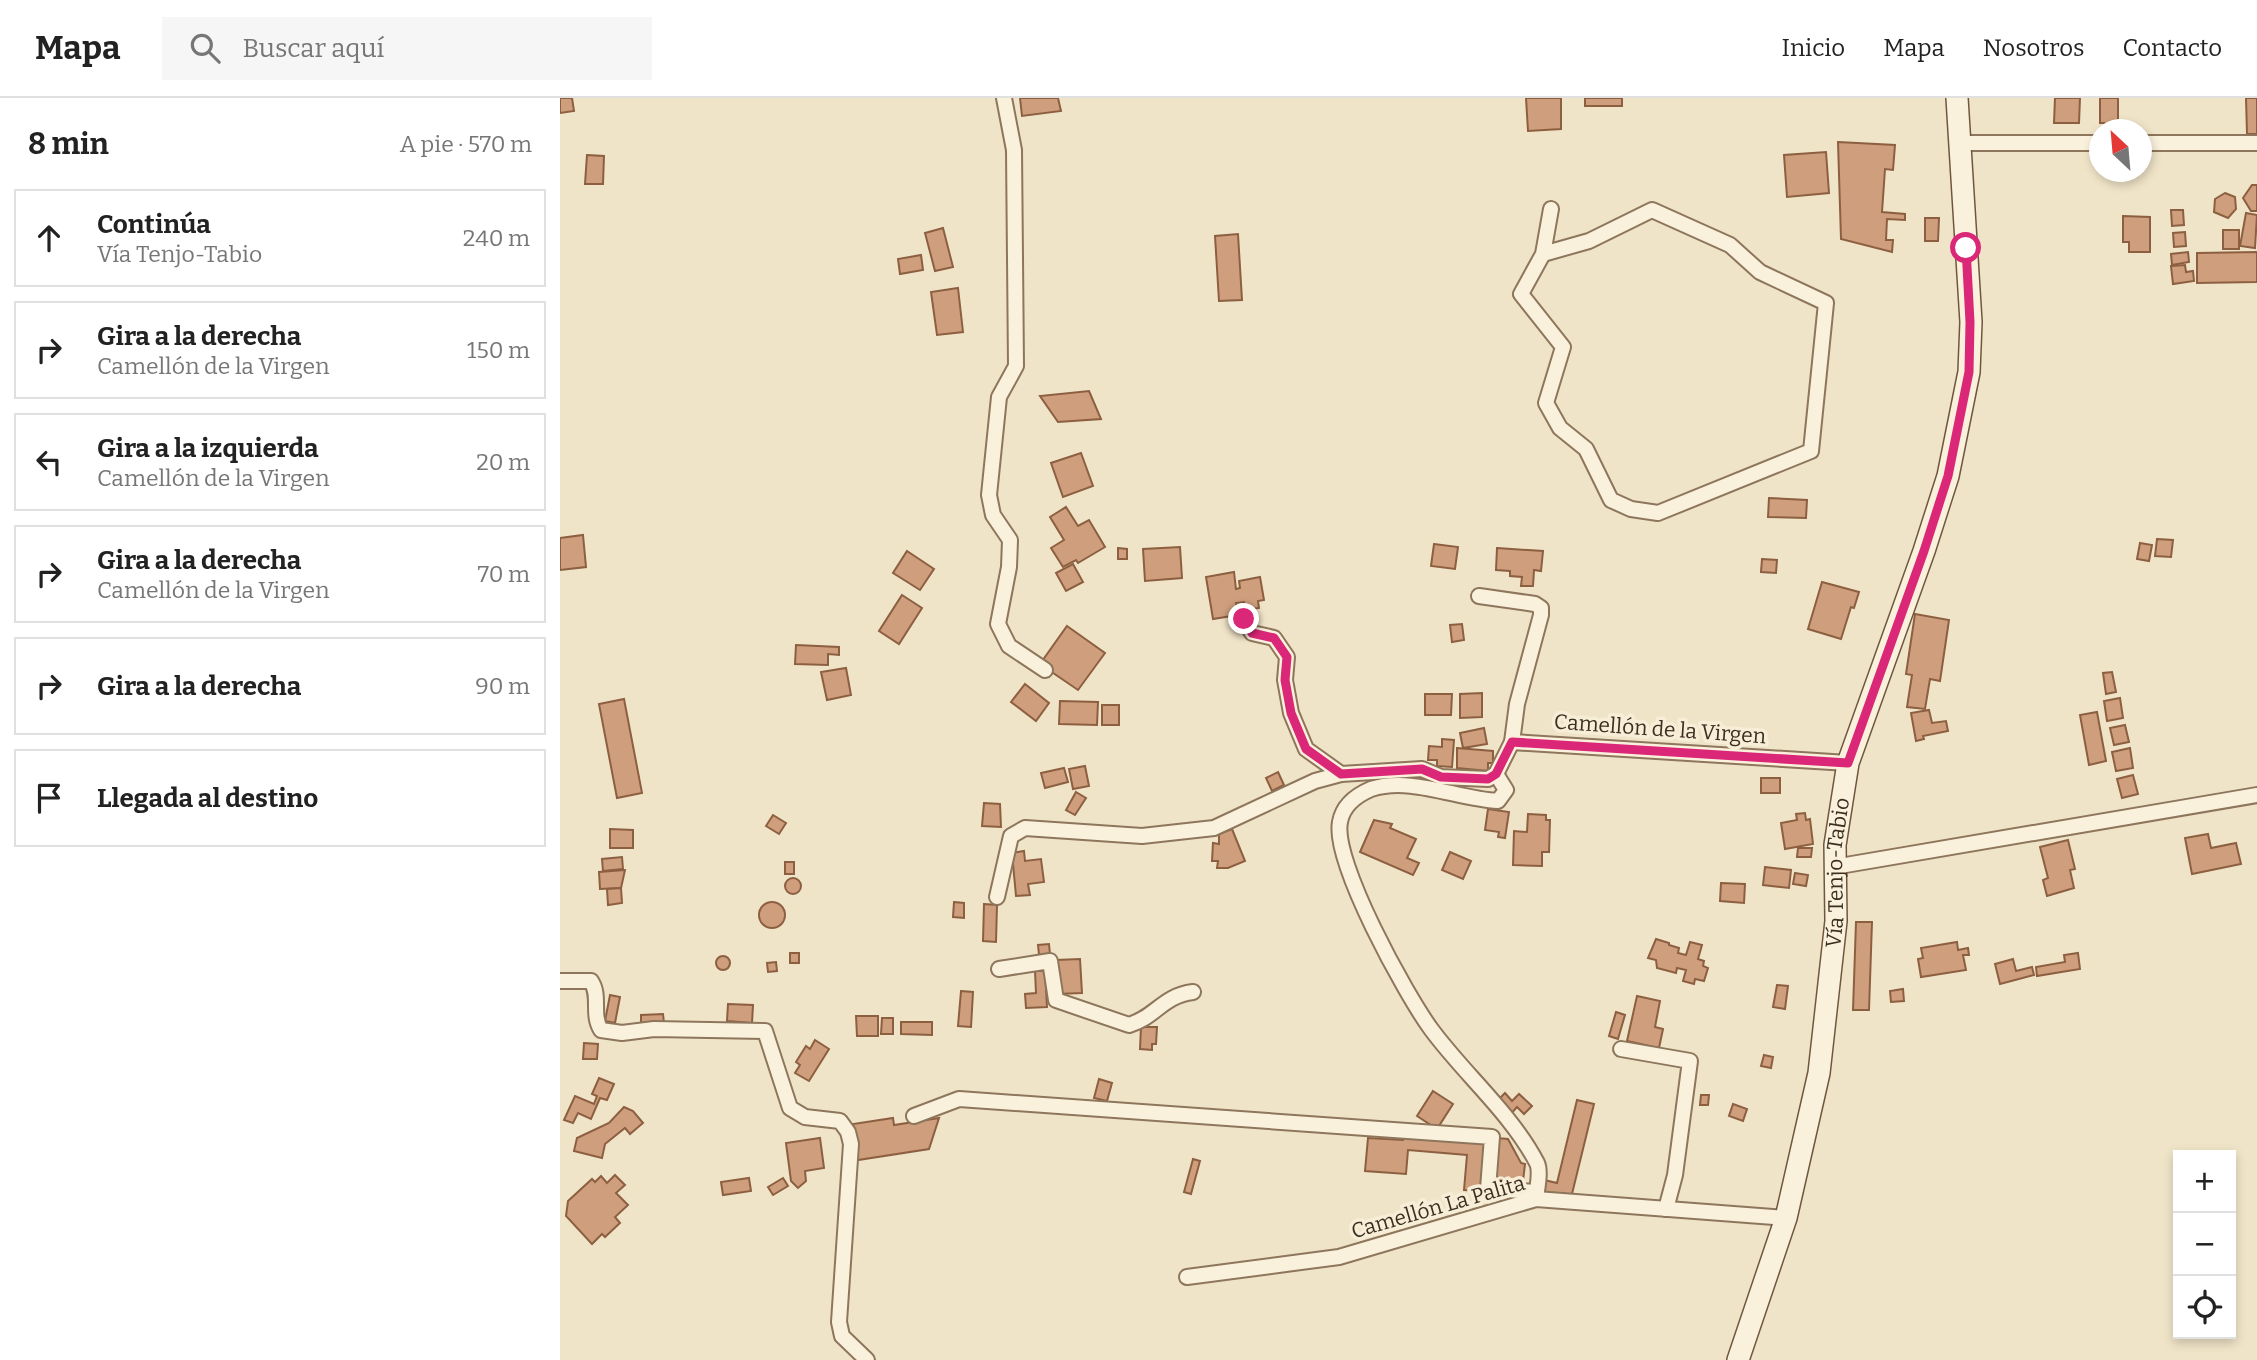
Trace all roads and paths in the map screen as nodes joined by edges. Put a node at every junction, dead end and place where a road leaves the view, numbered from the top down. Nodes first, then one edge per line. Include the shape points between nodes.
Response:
1 (1004, 98) edge
2 (1957, 98) edge
3 (1960, 143) junction
4 (2089, 143) edge
5 (2152, 143) edge
6 (2257, 144) edge
7 (1551, 209) dead end
8 (1543, 254) junction
9 (1479, 596) dead end
10 (1244, 619) dead end
11 (1045, 670) dead end
12 (1512, 742) junction
13 (1848, 763) junction
14 (1341, 774) junction
15 (1496, 774) junction
16 (2257, 795) edge
17 (1835, 867) junction
18 (997, 897) dead end
19 (999, 969) dead end
20 (560, 981) edge
21 (1193, 992) dead end
22 (1621, 1049) dead end
23 (914, 1116) dead end
24 (1536, 1196) junction
25 (1666, 1209) junction
26 (1786, 1218) junction
27 (1187, 1276) dead end
28 (867, 1360) edge
29 (1738, 1360) edge

1 - 11 street via 1014,150 1017,366 999,397 989,495 993,515 1010,540 998,624 1009,646
2 - 3 main road, Vía Tenjo-Tabio
3 - 4 street
3 - 13 main road, Vía Tenjo-Tabio via 1969,372 1948,476
5 - 6 street
7 - 8 street
8 - 8 street via 1521,293 1563,347 1546,403 1560,428 1586,449 1611,500 1658,513 1811,451 1826,303 1760,272 1730,245 1652,209 1589,241
9 - 12 street via 1541,608
10 - 14 street via 1252,633 1274,638 1287,657 1285,680 1291,713 1306,749
12 - 13 street, Camellón de la Virgen
12 - 15 street
13 - 17 main road, Vía Tenjo-Tabio
14 - 15 street via 1422,769 1441,777 1488,779
14 - 18 street via 1315,780 1214,828 1142,836 1025,828 1011,836
15 - 24 street via 1506,790 1498,801 1395,785 1372,789 1351,800 1339,821 1341,846 1392,964 1430,1028 1539,1165
16 - 17 street
17 - 26 main road, Vía Tenjo-Tabio via 1836,921 1819,1073
19 - 21 street via 1050,961 1056,1000 1129,1025 1175,994
20 - 28 street via 591,981 595,1021 601,1030 765,1031 790,1108 805,1117 840,1121 850,1144 839,1322 842,1336
22 - 25 street via 1690,1061
23 - 24 street via 959,1099 1492,1137 1488,1189
24 - 25 street, Camellón La Palita
24 - 27 street, Camellón La Palita via 1339,1257
25 - 26 street, Camellón La Palita
26 - 29 main road, Vía Tenjo-Tabio

